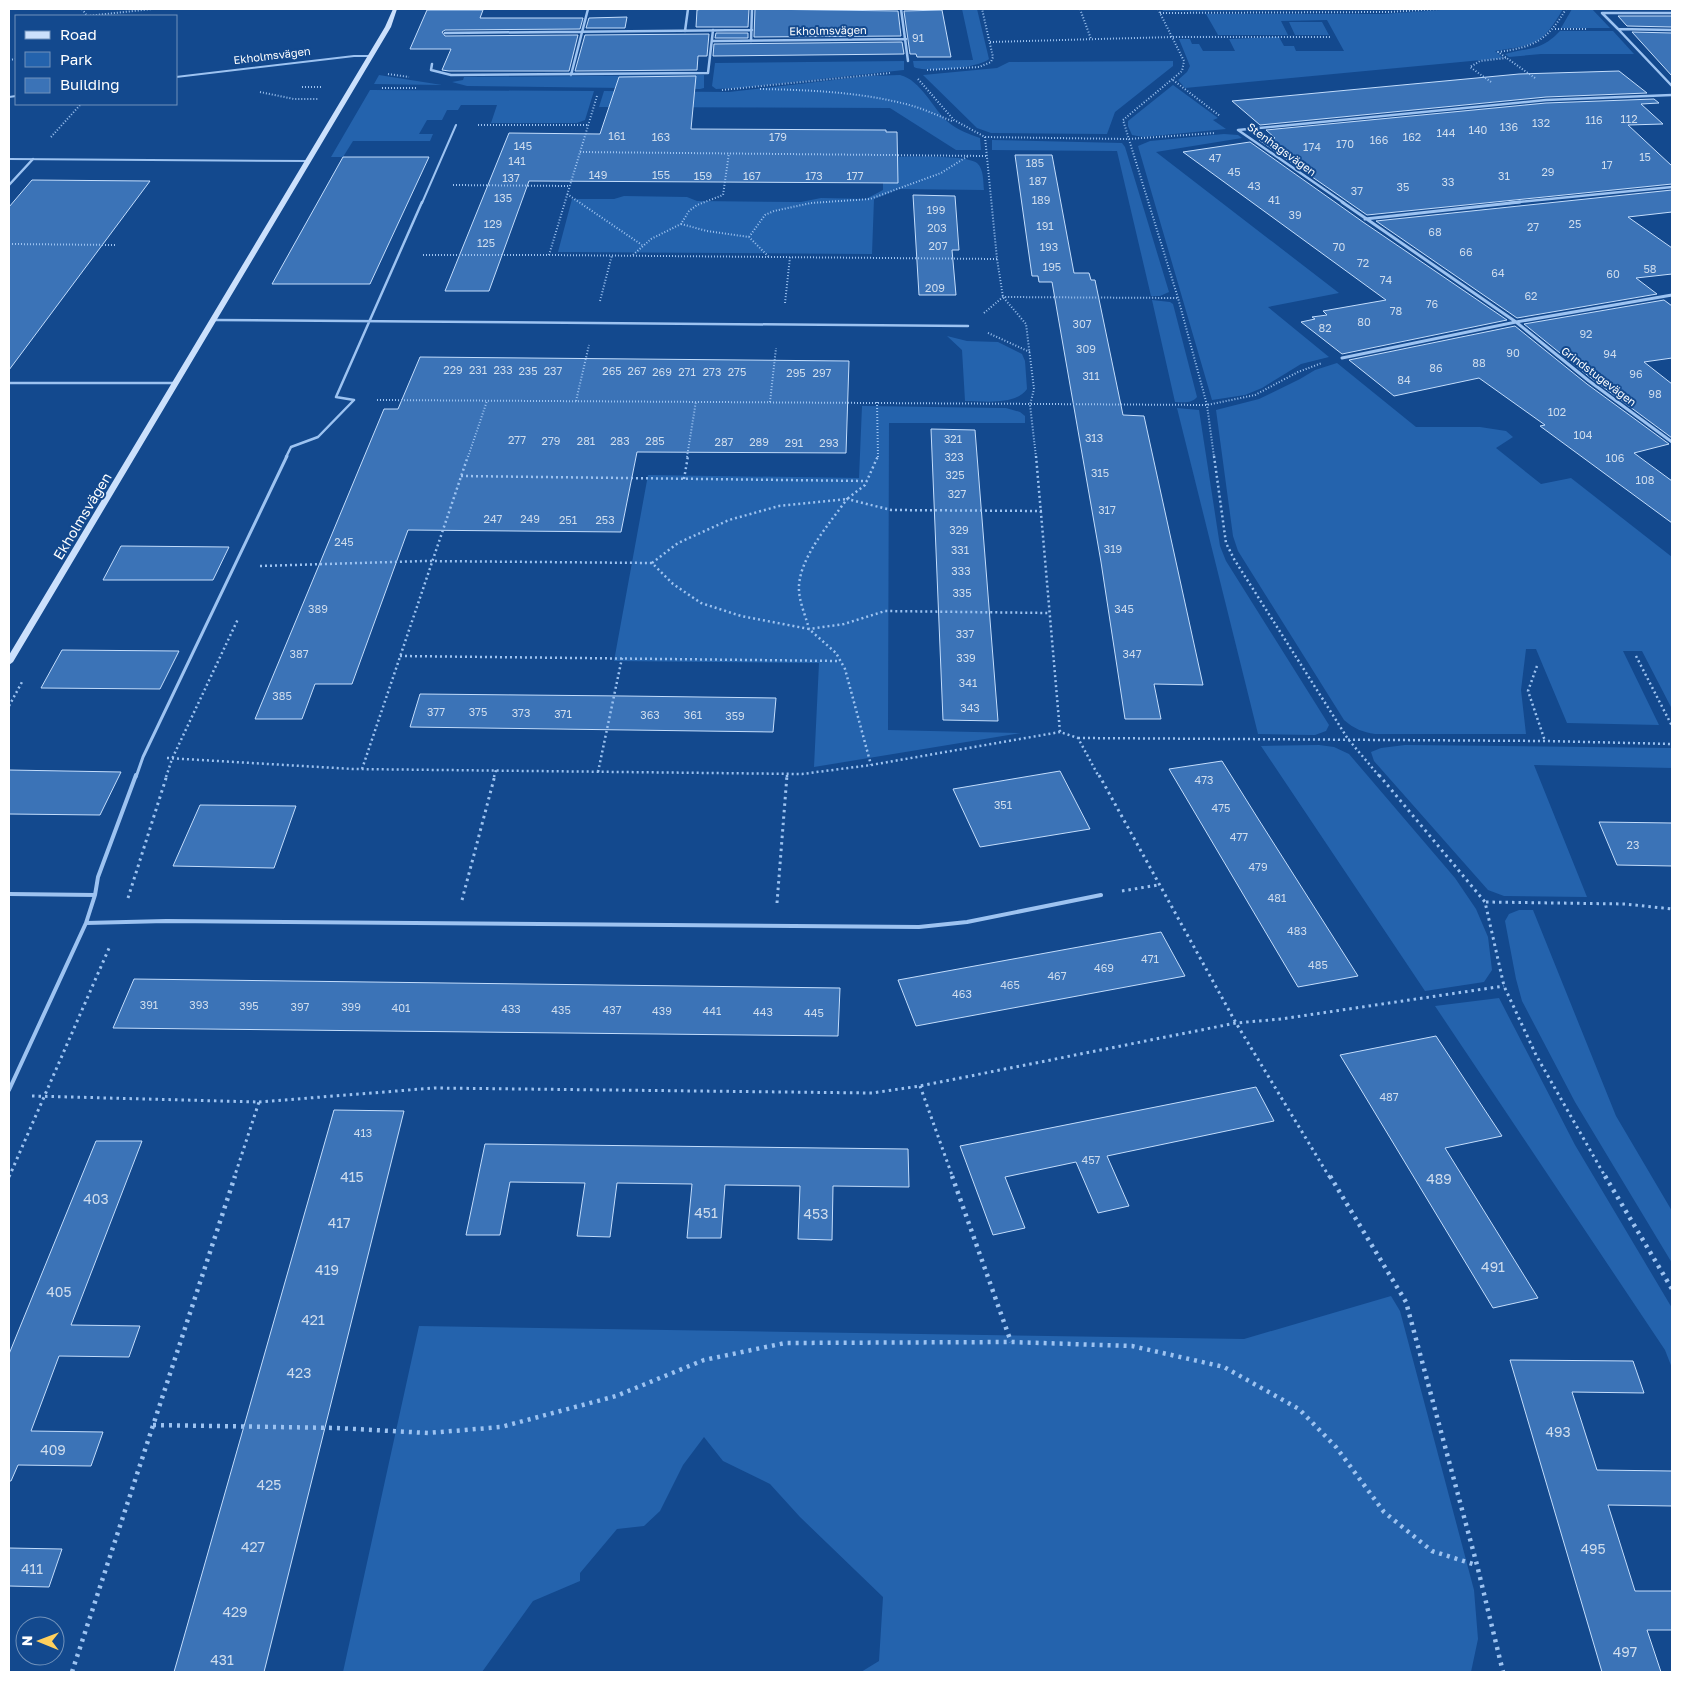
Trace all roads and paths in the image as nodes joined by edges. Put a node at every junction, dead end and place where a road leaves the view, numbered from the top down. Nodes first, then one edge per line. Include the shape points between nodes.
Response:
1 (152, 9) edge
2 (395, 9) edge
3 (588, 9) edge
4 (688, 9) edge
5 (752, 9) edge
6 (901, 9) edge
7 (982, 9) edge
8 (1080, 9) edge
9 (1438, 9) edge
10 (1566, 9) edge
11 (1159, 11) edge
12 (1672, 13) edge
13 (96, 15) edge
14 (1618, 29) junction
15 (713, 30) junction
16 (752, 30) junction
17 (1672, 30) edge
18 (685, 31) junction
19 (583, 32) junction
20 (445, 33) dead end
21 (1172, 37) junction
22 (1331, 37) dead end
23 (906, 39) junction
24 (1091, 39) junction
25 (712, 41) junction
26 (751, 41) junction
27 (990, 42) junction
28 (371, 56) junction
29 (1507, 58) junction
30 (908, 61) dead end
31 (432, 64) dead end
32 (919, 71) dead end
33 (892, 73) dead end
34 (571, 74) junction
35 (178, 77) edge
36 (917, 78) dead end
37 (1173, 80) junction
38 (1498, 86) dead end
39 (1672, 86) edge
40 (748, 88) junction
41 (599, 90) dead end
42 (715, 90) dead end
43 (1672, 95) edge
44 (1565, 99) junction
45 (79, 105) edge
46 (953, 121) junction
47 (456, 125) dead end
48 (478, 125) dead end
49 (588, 125) junction
50 (1238, 130) junction
51 (985, 137) junction
52 (1128, 140) junction
53 (580, 152) junction
54 (729, 153) junction
55 (970, 156) junction
56 (986, 156) junction
57 (9, 158) edge
58 (33, 159) junction
59 (309, 161) junction
60 (9, 185) edge
61 (451, 185) dead end
62 (570, 186) junction
63 (1672, 187) edge
64 (567, 194) junction
65 (1365, 219) junction
66 (681, 224) junction
67 (748, 237) junction
68 (9, 244) edge
69 (116, 245) dead end
70 (642, 245) junction
71 (549, 255) junction
72 (632, 255) junction
73 (398, 257) junction
74 (768, 257) junction
75 (997, 259) junction
76 (1672, 295) edge
77 (1003, 297) junction
78 (1178, 298) junction
79 (213, 320) junction
80 (368, 322) junction
81 (1516, 322) junction
82 (968, 326) joint
83 (1030, 352) junction
84 (1342, 358) joint
85 (9, 383) edge
86 (176, 383) junction
87 (354, 400) junction
88 (487, 400) junction
89 (696, 401) junction
90 (877, 402) junction
91 (1030, 404) junction
92 (1208, 405) junction
93 (1672, 442) edge
94 (461, 476) junction
95 (684, 479) junction
96 (867, 481) junction
97 (847, 500) junction
98 (1042, 511) junction
99 (266, 557) dead end
100 (432, 562) junction
101 (652, 563) junction
102 (234, 566) junction
103 (263, 566) junction
104 (258, 575) dead end
105 (1049, 613) junction
106 (238, 618) dead end
107 (809, 629) junction
108 (400, 656) junction
109 (1636, 656) dead end
110 (622, 658) junction
111 (840, 661) junction
112 (9, 662) edge
113 (1537, 666) dead end
114 (1672, 726) edge
115 (1060, 732) junction
116 (1078, 738) junction
117 (1348, 739) junction
118 (1545, 741) junction
119 (1672, 744) edge
120 (143, 756) junction
121 (172, 758) junction
122 (871, 765) junction
123 (362, 769) junction
124 (496, 770) junction
125 (598, 772) junction
126 (786, 774) junction
127 (1158, 884) junction
128 (9, 894) edge
129 (94, 895) junction
130 (1101, 895) joint
131 (1486, 902) junction
132 (1672, 909) edge
133 (86, 923) junction
134 (120, 923) junction
135 (456, 923) junction
136 (776, 926) junction
137 (1504, 986) junction
138 (1236, 1023) junction
139 (920, 1086) junction
140 (9, 1090) edge
141 (26, 1096) dead end
142 (44, 1097) junction
143 (259, 1102) junction
144 (9, 1177) edge
145 (1672, 1289) edge
146 (1011, 1342) junction
147 (153, 1425) junction
148 (1477, 1565) junction
149 (72, 1672) edge
150 (1503, 1672) edge

1 - 13 path
2 - 28 street, Ekholmsvägen
3 - 19 street
4 - 18 street
5 - 16 street
6 - 23 street
7 - 27 path
8 - 24 path
9 - 11 path via 1389,12
10 - 29 path via 1555,29 1542,41 1531,47 1498,52
11 - 21 path
12 - 14 street via 1602,12
14 - 17 street
14 - 39 street
15 - 16 street
15 - 18 street
15 - 25 street
16 - 26 street
18 - 19 street
19 - 20 street
19 - 34 street
21 - 22 path
21 - 24 path
21 - 37 path via 1184,61 1182,71
23 - 26 street, Ekholmsvägen
23 - 30 street
24 - 27 path
25 - 26 street, Ekholmsvägen
25 - 34 street via 708,73
27 - 32 path via 993,58 986,65
28 - 35 lane, Ekholmsvägen
28 - 59 street, Ekholmsvägen
29 - 38 path via 1480,61 1470,67
29 - 44 path
31 - 34 street via 431,70 450,75
33 - 40 path
36 - 46 path
37 - 50 path
37 - 52 path via 1122,120
40 - 42 path
40 - 46 path via 865,97 912,106
41 - 49 path
43 - 44 street, Stenhagsvägen
44 - 50 street, Stenhagsvägen
45 - 58 path
46 - 51 path
47 - 73 lane
48 - 49 path
49 - 53 path
50 - 52 path
50 - 65 street, Stenhagsvägen
51 - 52 path
51 - 56 path
52 - 78 path
53 - 54 path
53 - 62 path
54 - 55 path
54 - 66 path via 722,196 697,205
55 - 56 path
55 - 67 path via 941,173 870,198 812,203 774,211 765,215
56 - 75 path
57 - 58 lane
58 - 59 lane
58 - 60 street
59 - 79 street, Ekholmsvägen
61 - 62 path
62 - 64 path
63 - 65 street
64 - 70 path
64 - 71 path
65 - 81 street, Grindstugevägen
66 - 67 path
66 - 70 path
67 - 74 path
68 - 69 path
70 - 72 path
71 - 72 path
71 - 73 path
72 - 74 path
73 - 80 lane
74 - 75 path
75 - 77 path
76 - 81 street
77 - 78 path
77 - 83 path via 1026,324
78 - 92 path
79 - 80 lane
79 - 86 street, Ekholmsvägen
80 - 82 lane
80 - 87 lane via 336,397
81 - 84 street
81 - 93 street, Grindstugevägen
82 - 83 path
83 - 91 path via 1034,389
84 - 92 path via 1304,367 1262,392
85 - 86 lane
86 - 112 street, Ekholmsvägen
87 - 88 path
87 - 102 lane via 318,437 291,447
88 - 89 path
88 - 94 path
89 - 90 path
89 - 95 path
90 - 91 path
90 - 96 path via 878,459
91 - 92 path
91 - 98 path
92 - 117 path via 1226,543
94 - 95 path
94 - 100 path
95 - 96 path
96 - 97 path
97 - 98 path via 891,510
97 - 101 path via 780,506 729,520 678,543
97 - 107 path via 802,570 799,590
98 - 105 path
99 - 103 path
100 - 101 path
100 - 103 path
100 - 108 path
101 - 107 path via 673,584 701,603 741,616
102 - 103 path
102 - 120 lane
103 - 104 path
105 - 107 path via 885,611 844,624
105 - 115 path
106 - 121 path
107 - 111 path via 836,653
108 - 110 path
108 - 123 path
109 - 114 path
110 - 111 path
110 - 125 path
111 - 122 path via 845,669
113 - 118 path via 1528,691
115 - 116 path
115 - 122 path
116 - 117 path
116 - 127 path
117 - 118 path
117 - 131 path
118 - 119 path
120 - 121 path
120 - 129 lane
121 - 123 path
121 - 134 path
122 - 126 path
123 - 124 path
124 - 125 path
124 - 135 path
125 - 126 path
126 - 136 path
127 - 130 path
127 - 138 path
128 - 129 lane
129 - 133 lane
130 - 136 lane via 967,922 919,927
131 - 132 path via 1625,904
131 - 137 path
133 - 134 lane
133 - 140 lane
134 - 135 lane
134 - 142 path
135 - 136 lane
137 - 138 path
137 - 145 path via 1549,1080
138 - 139 path
138 - 148 path via 1406,1302
139 - 143 path via 872,1093 434,1088
139 - 146 path
141 - 142 path
142 - 143 path
142 - 144 path
143 - 147 path
146 - 147 path via 785,1343 704,1360 616,1396 501,1427 428,1433
146 - 148 path via 1132,1346 1224,1367 1299,1409 1336,1447 1384,1512 1432,1551
147 - 149 path
148 - 150 path

